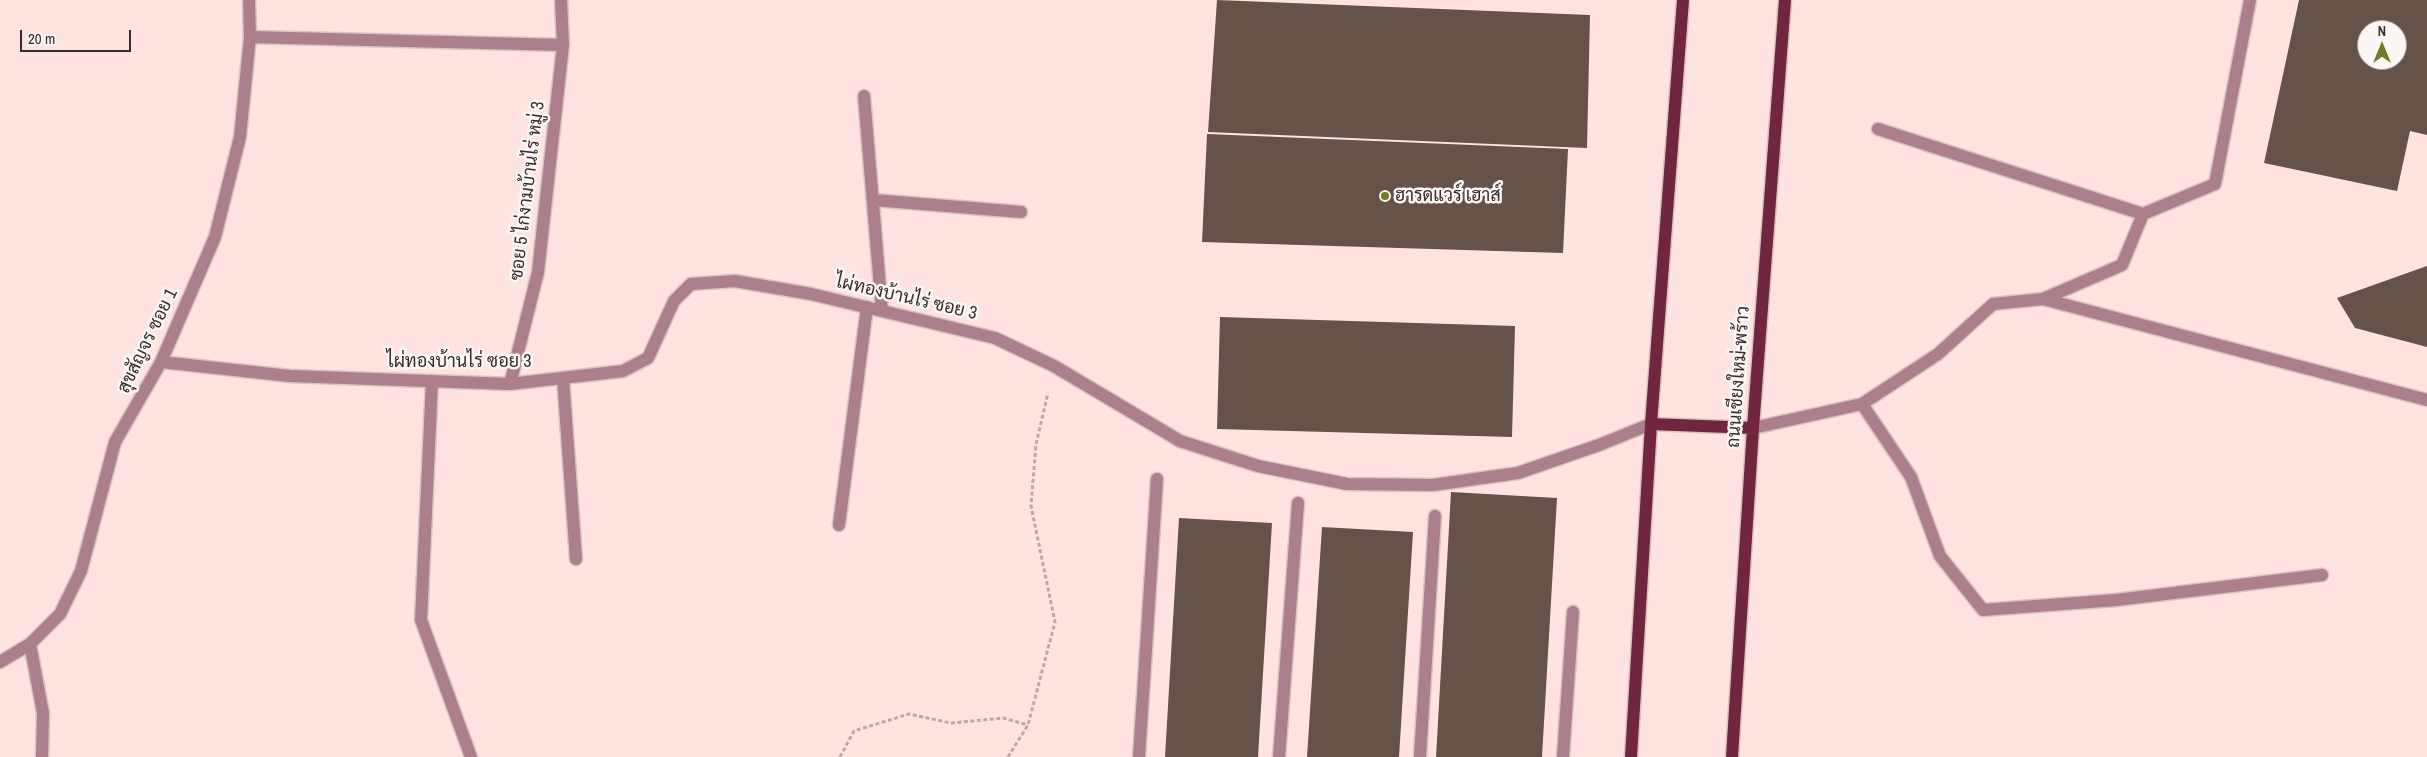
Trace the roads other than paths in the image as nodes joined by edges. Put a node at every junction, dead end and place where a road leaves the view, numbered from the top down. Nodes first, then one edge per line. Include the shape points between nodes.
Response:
1 (250, 0) edge
2 (561, 0) edge
3 (1683, 0) edge
4 (1785, 0) edge
5 (2250, 0) edge
6 (250, 37) junction
7 (563, 45) junction
8 (864, 96) dead end
9 (1878, 129) dead end
10 (873, 200) junction
11 (1021, 212) dead end
12 (2143, 214) junction
13 (2044, 299) junction
14 (867, 307) junction
15 (882, 311) junction
16 (161, 362) junction
17 (563, 378) junction
18 (432, 381) junction
19 (510, 384) junction
20 (2427, 400) edge
21 (1862, 404) junction
22 (1652, 424) junction
23 (1753, 428) junction
24 (1157, 479) dead end
25 (1298, 503) dead end
26 (1436, 516) dead end
27 (839, 525) dead end
28 (576, 560) dead end
29 (2322, 575) dead end
30 (1573, 612) dead end
31 (30, 644) junction
32 (0, 662) edge
33 (42, 757) edge
34 (471, 757) edge
35 (1139, 757) edge
36 (1279, 757) edge
37 (1420, 757) edge
38 (1563, 757) edge
39 (1631, 757) edge
40 (1732, 757) edge

1 - 6 street, สุขสัญจร ซอย 1
2 - 7 street, ซอย 5 ไก่งามบ้านไร่ หมู่ 3
3 - 22 main road
4 - 23 main road, ถนนเชียงใหม่-พร้าว
5 - 12 street via 2215,184
6 - 7 street
6 - 16 street, สุขสัญจร ซอย 1 via 240,137 215,237
7 - 19 street, ซอย 5 ไก่งามบ้านไร่ หมู่ 3 via 538,272
8 - 10 street
9 - 12 street
10 - 11 street
10 - 15 street
12 - 13 street via 2122,265
13 - 20 street
13 - 21 street via 1993,304 1938,354
14 - 15 street, ไผ่ทองบ้านไร่ ซอย 3
14 - 17 street, ไผ่ทองบ้านไร่ ซอย 3 via 735,281 691,284 674,301 648,358 623,372
14 - 27 street
15 - 22 street, ไผ่ทองบ้านไร่ ซอย 3 via 995,338 1054,366 1180,440 1258,466 1347,484 1432,485 1518,473
16 - 18 street, ไผ่ทองบ้านไร่ ซอย 3 via 290,376
16 - 31 street, สุขสัญจร ซอย 1 via 115,442 81,570 60,614
17 - 19 street, ไผ่ทองบ้านไร่ ซอย 3
17 - 28 street
18 - 19 street, ไผ่ทองบ้านไร่ ซอย 3
18 - 34 street via 421,620
21 - 23 street
21 - 29 street via 1912,478 1940,556 1983,610 2116,600
22 - 23 main road
22 - 39 main road
23 - 40 main road, ถนนเชียงใหม่-พร้าว
24 - 35 street
25 - 36 street
26 - 37 street
30 - 38 street
31 - 32 street, สุขสัญจร ซอย 1
31 - 33 street via 43,713

